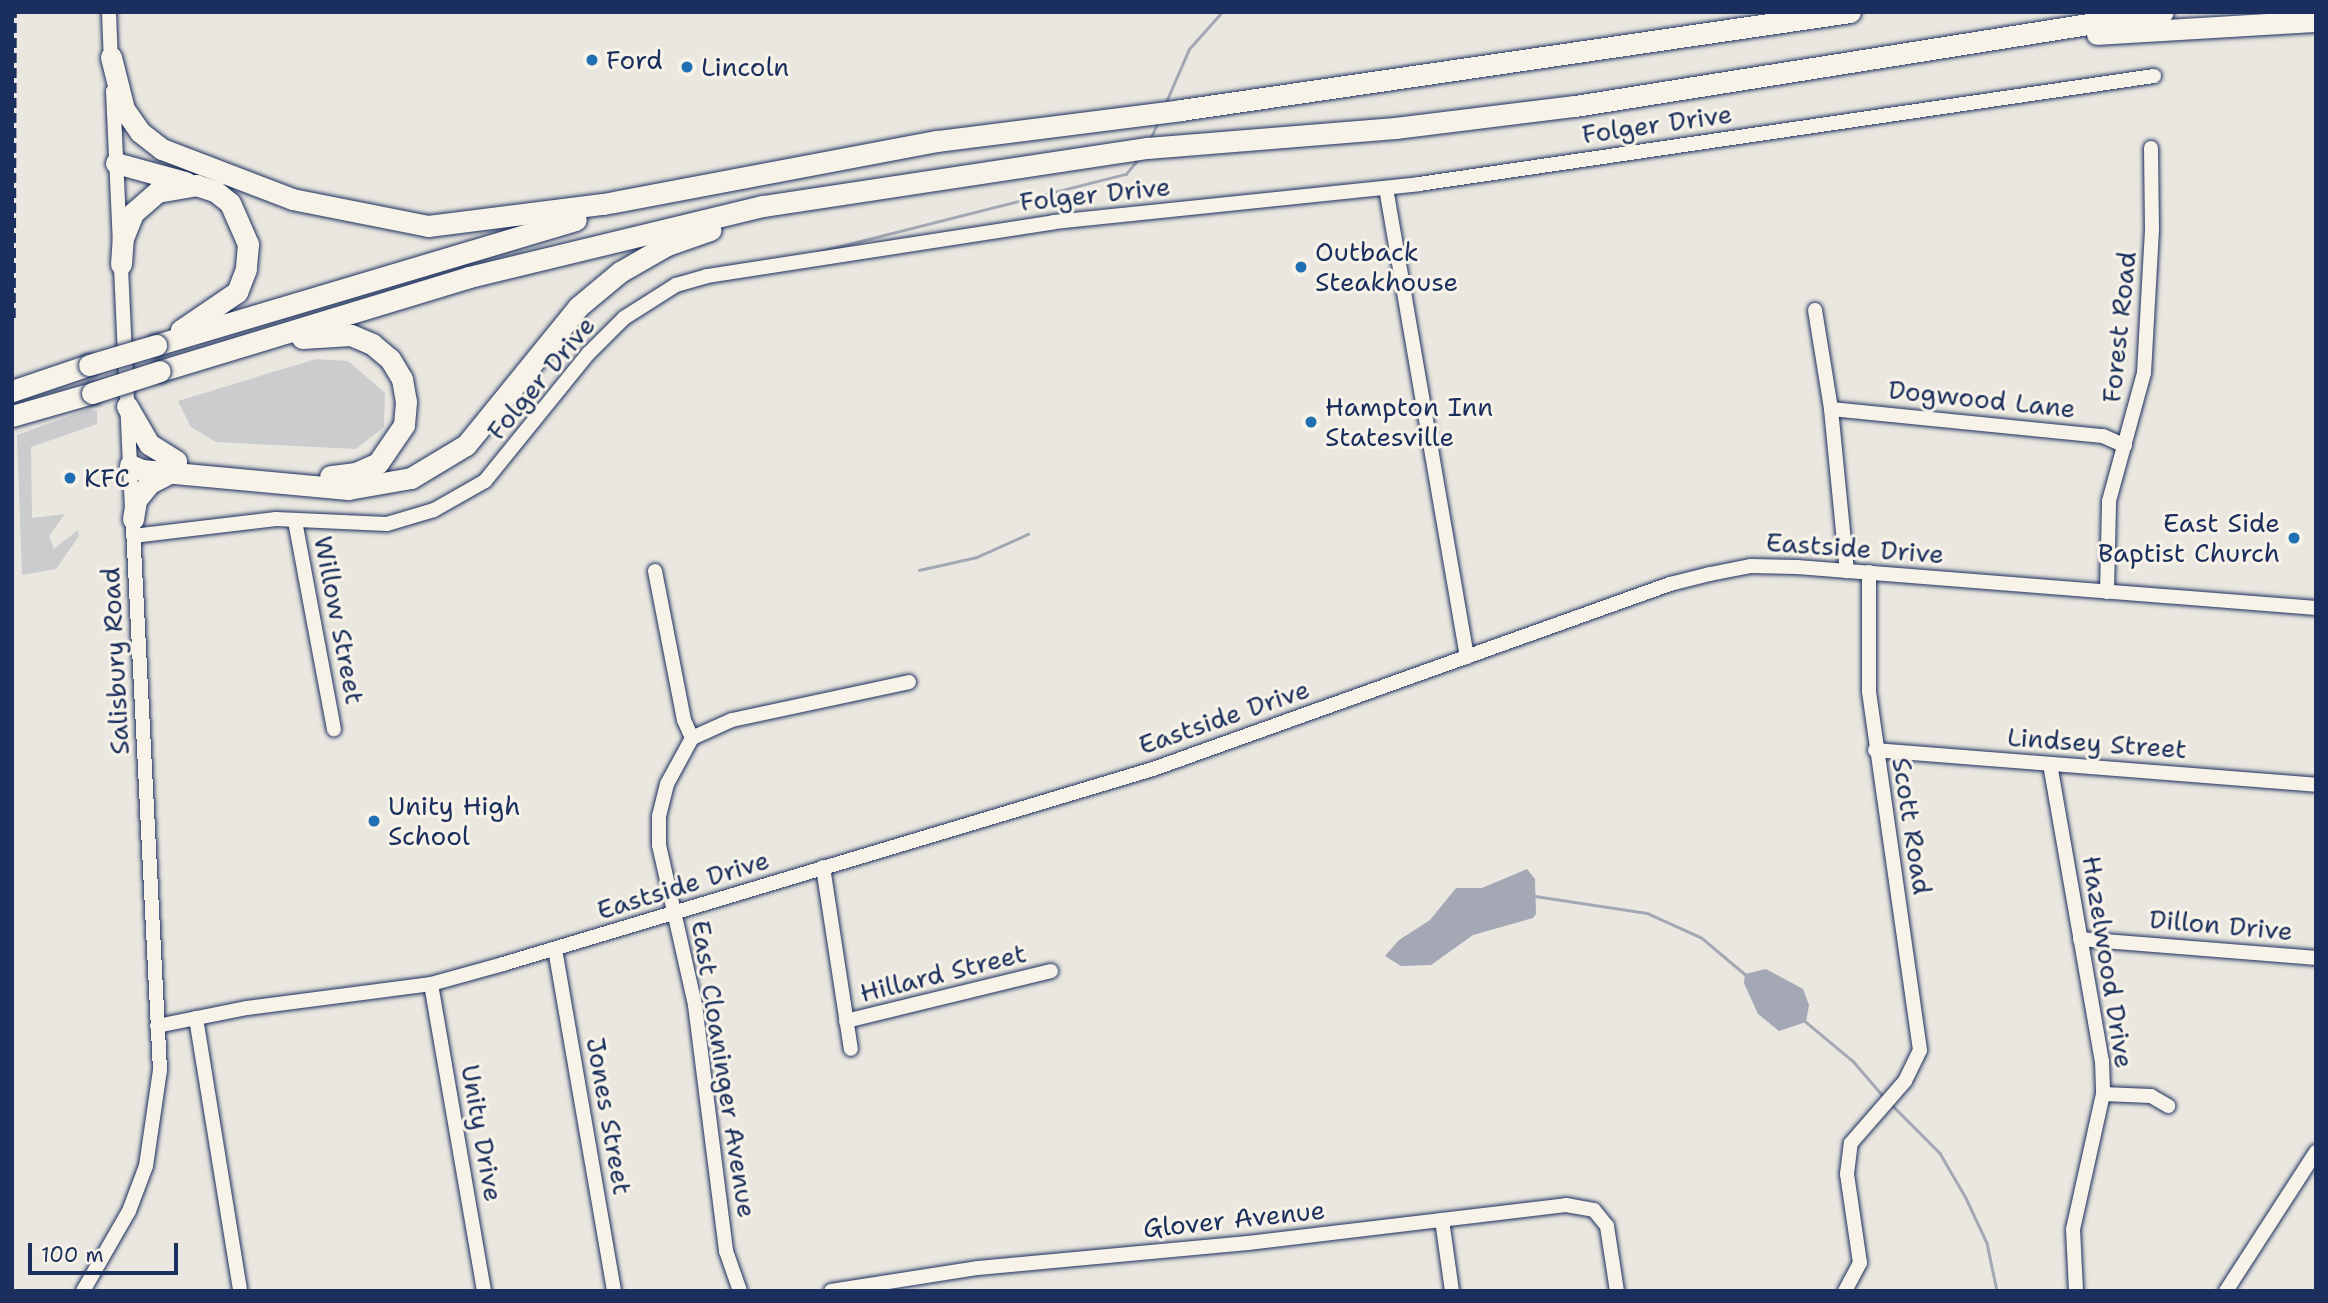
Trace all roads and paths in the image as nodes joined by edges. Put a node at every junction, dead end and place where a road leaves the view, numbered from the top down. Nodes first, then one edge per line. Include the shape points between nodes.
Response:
1 (109, 12) edge
2 (1850, 12) edge
3 (2163, 12) edge
4 (2316, 21) edge
5 (2057, 26) junction
6 (111, 57) junction
7 (2154, 76) dead end
8 (2151, 148) dead end
9 (188, 161) junction
10 (116, 163) junction
11 (996, 171) junction
12 (196, 185) junction
13 (692, 187) junction
14 (1386, 188) junction
15 (121, 264) junction
16 (1815, 310) dead end
17 (156, 345) junction
18 (194, 360) junction
19 (12, 391) edge
20 (127, 406) junction
21 (1831, 409) junction
22 (12, 416) edge
23 (2125, 446) junction
24 (130, 465) junction
25 (173, 467) junction
26 (295, 521) junction
27 (133, 527) junction
28 (654, 571) dead end
29 (1847, 571) junction
30 (1869, 572) junction
31 (2107, 592) junction
32 (2316, 608) edge
33 (1467, 657) junction
34 (909, 682) dead end
35 (334, 729) dead end
36 (692, 738) junction
37 (1875, 750) junction
38 (2050, 764) junction
39 (2316, 785) edge
40 (823, 867) junction
41 (675, 913) junction
42 (2080, 939) junction
43 (555, 949) junction
44 (2316, 958) edge
45 (1051, 971) dead end
46 (431, 984) junction
47 (196, 1018) junction
48 (846, 1021) junction
49 (157, 1026) junction
50 (851, 1049) dead end
51 (2104, 1094) junction
52 (2168, 1106) dead end
53 (2316, 1152) edge
54 (1442, 1220) junction
55 (881, 1287) edge
56 (83, 1291) edge
57 (240, 1291) edge
58 (484, 1291) edge
59 (614, 1291) edge
60 (740, 1291) edge
61 (831, 1291) edge
62 (1452, 1291) edge
63 (1617, 1291) edge
64 (1845, 1291) edge
65 (2077, 1291) edge
66 (2226, 1291) edge

1 - 6 street, Salisbury Road
2 - 13 highway via 937,141
3 - 5 highway
4 - 5 highway via 2092,34
5 - 11 highway via 1575,106 1395,128 1147,148
6 - 9 highway via 124,109 140,132
6 - 10 street, Salisbury Road
7 - 14 street, Folger Drive
8 - 23 street, Forest Road via 2146,355 2138,407
9 - 10 highway via 138,158
9 - 13 highway via 292,199 428,226 514,218
10 - 12 highway
10 - 15 street, Salisbury Road
11 - 18 highway via 764,206 618,239 469,277
11 - 25 highway via 735,223 667,245 620,272 578,307 466,445 411,478 348,489
12 - 15 highway via 157,192 143,201 123,238
12 - 17 highway via 215,191 236,212 248,244 246,269 237,292 218,309
13 - 17 highway
14 - 26 street, Folger Drive via 1054,222 740,270 676,285 624,318 588,354 502,463 466,494 412,519 387,524
14 - 33 street
15 - 20 street, Salisbury Road
16 - 21 street
17 - 19 highway, bridge
18 - 22 highway, bridge
18 - 25 highway via 288,340 351,335 373,344 396,369 407,402 404,425 378,463 344,476
20 - 24 street, Salisbury Road
20 - 25 highway via 149,444
21 - 23 street, Dogwood Lane via 2103,436
21 - 29 street
23 - 31 street, Forest Road via 2109,501
24 - 25 highway
24 - 27 street, Salisbury Road
25 - 27 highway via 143,492
26 - 27 street, Folger Drive
26 - 35 street, Willow Street
27 - 49 street, Salisbury Road
28 - 36 street via 684,720
29 - 30 street, Eastside Drive
29 - 33 street, Eastside Drive via 1774,566 1710,574
30 - 31 street, Eastside Drive
30 - 37 street, Scott Road via 1867,632
31 - 32 street, Eastside Drive
33 - 40 street, Eastside Drive via 1153,769
34 - 36 street via 732,720
36 - 41 street, East Cloaninger Avenue via 676,760 659,816 659,845
37 - 38 street, Lindsey Street
37 - 64 street, Scott Road via 1920,1050 1905,1081 1851,1143 1847,1174 1860,1263
38 - 39 street, Lindsey Street
38 - 42 street, Hazelwood Drive
40 - 41 street, Eastside Drive
40 - 48 street
41 - 43 street, Eastside Drive
41 - 60 street, East Cloaninger Avenue via 709,1097 726,1251
42 - 44 street, Dillon Drive
42 - 51 street, Hazelwood Drive
43 - 46 street, Eastside Drive
43 - 59 street, Jones Street
45 - 48 street, Hillard Street
46 - 47 street, Eastside Drive via 314,997
46 - 58 street, Unity Drive
47 - 49 street, Eastside Drive
47 - 57 street
48 - 50 street
49 - 56 street, Salisbury Road via 160,1070 146,1166 124,1222
51 - 52 street via 2151,1097
51 - 65 street, Hazelwood Drive via 2073,1229
53 - 66 street
54 - 55 street, Glover Avenue via 978,1268
54 - 62 street
54 - 63 street, Glover Avenue via 1566,1205 1594,1210 1608,1226
55 - 61 street

